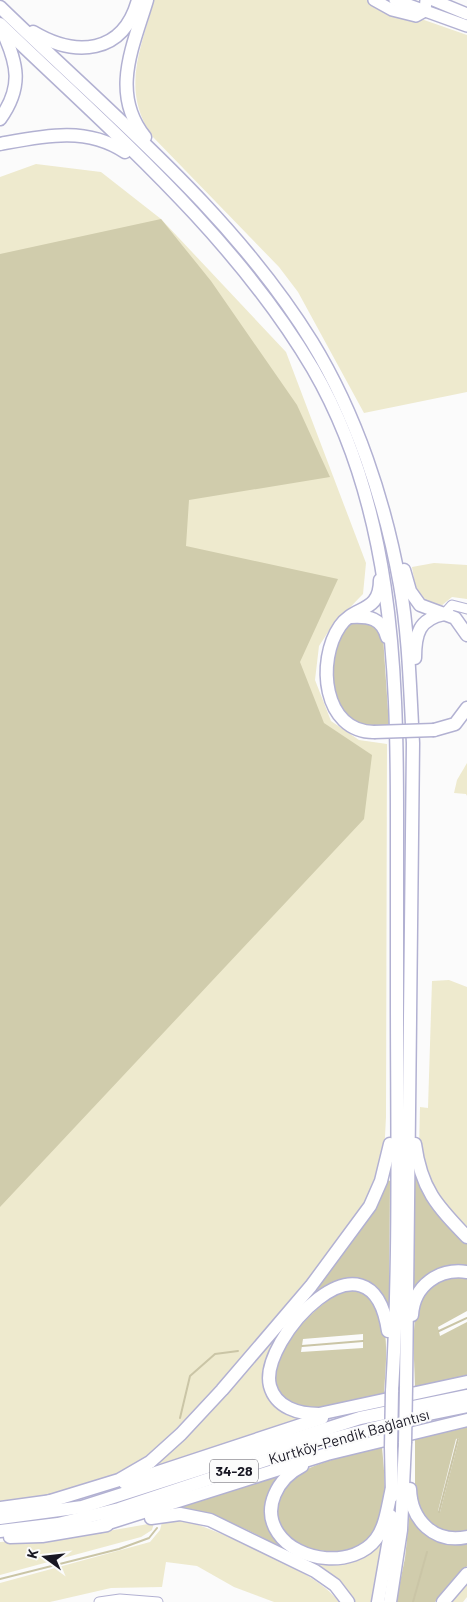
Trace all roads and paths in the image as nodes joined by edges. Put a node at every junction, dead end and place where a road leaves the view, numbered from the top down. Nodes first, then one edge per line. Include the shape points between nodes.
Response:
1 (138, 0) edge
2 (147, 0) edge
3 (374, 0) edge
4 (394, 0) edge
5 (433, 0) edge
6 (426, 6) edge
7 (0, 7) edge
8 (467, 14) edge
9 (14, 20) junction
10 (0, 25) edge
11 (467, 26) edge
12 (0, 119) edge
13 (0, 144) edge
14 (171, 168) junction
15 (161, 180) junction
16 (369, 466) junction
17 (379, 547) junction
18 (467, 609) edge
19 (444, 614) junction
20 (348, 618) junction
21 (467, 635) edge
22 (396, 688) junction
23 (467, 708) edge
24 (413, 743) junction
25 (397, 1080) junction
26 (410, 1118) junction
27 (467, 1237) edge
28 (467, 1272) edge
29 (400, 1366) junction
30 (467, 1382) edge
31 (467, 1396) edge
32 (467, 1406) edge
33 (348, 1409) junction
34 (465, 1420) edge
35 (405, 1443) junction
36 (327, 1454) junction
37 (392, 1488) junction
38 (44, 1503) junction
39 (0, 1508) edge
40 (0, 1518) edge
41 (99, 1526) junction
42 (0, 1530) edge
43 (0, 1537) edge
44 (467, 1537) edge
45 (467, 1574) edge
46 (114, 1600) edge
47 (138, 1601) edge
48 (99, 1602) edge
49 (158, 1602) edge
50 (348, 1602) edge
51 (378, 1602) edge
52 (390, 1602) edge
53 (442, 1602) edge

1 - 9 highway via 121,32 91,48 56,45
2 - 14 highway via 127,73 126,94 138,129
3 - 6 main road via 412,16 419,16
4 - 6 main road
5 - 8 main road
6 - 11 main road
7 - 9 highway
9 - 14 highway
10 - 12 highway via 10,46 16,74 13,98
10 - 15 highway
13 - 15 highway via 63,134 94,137 122,150
14 - 16 highway via 236,239 313,343 346,408
15 - 17 highway via 240,263 293,336 315,373 340,424
16 - 19 highway via 413,596 420,605
16 - 24 highway via 400,586 409,660
17 - 20 highway via 378,595 368,608
17 - 22 highway via 389,608
18 - 19 street via 452,605
19 - 21 highway via 459,622
19 - 24 highway via 426,621 416,636
20 - 22 highway via 370,617 382,624
20 - 23 highway, bridge via 336,633 328,653 327,676 332,702 348,726 374,732 434,730 455,724
22 - 25 highway
24 - 26 highway
25 - 29 highway
25 - 38 highway via 390,1147 382,1182 370,1206 305,1293 222,1390 165,1450 119,1480
26 - 27 highway via 416,1156 426,1187 439,1209
26 - 29 highway
28 - 29 highway via 443,1273 420,1290
29 - 33 highway via 385,1310 370,1291 350,1284 333,1288 308,1307 279,1348 270,1368 270,1385 276,1398 288,1408 304,1414
29 - 35 highway, bridge via 406,1387
29 - 37 highway, bridge via 392,1391
30 - 33 highway
31 - 40 highway, Kurtköy-Pendik Bağlantısı / 34-28 via 360,1418 82,1507
32 - 42 highway, Kurtköy-Pendik Bağlantısı / 34-28 via 320,1442 119,1509 58,1524
33 - 38 highway via 102,1491
34 - 36 highway
35 - 44 highway via 411,1499 421,1522 435,1534 455,1539
35 - 52 highway via 401,1530
36 - 37 highway via 293,1470 274,1494 271,1508 278,1533 301,1550 335,1559 365,1550 377,1538 383,1525
36 - 41 highway
37 - 51 highway via 389,1539
38 - 39 highway
41 - 43 highway via 42,1536
41 - 50 highway via 180,1514 203,1518 315,1571 335,1585
45 - 53 highway
46 - 47 street
46 - 48 street
47 - 49 street

